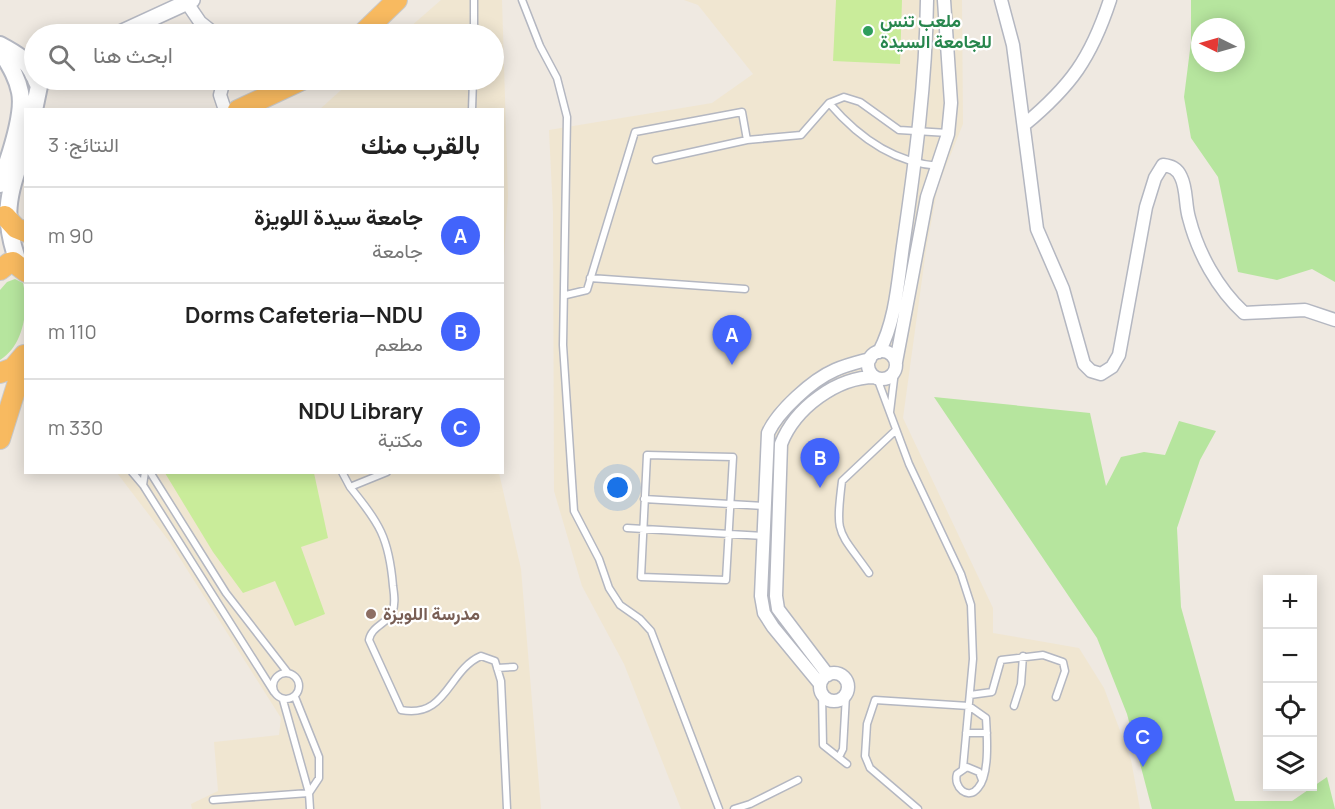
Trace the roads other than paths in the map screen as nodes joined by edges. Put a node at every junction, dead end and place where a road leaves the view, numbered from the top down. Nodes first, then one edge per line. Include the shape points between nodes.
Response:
1 (397, 0) edge
2 (474, 0) edge
3 (522, 0) edge
4 (927, 0) edge
5 (944, 0) edge
6 (1001, 0) edge
7 (1110, 0) edge
8 (188, 1) edge
9 (139, 24) edge
10 (202, 24) edge
11 (372, 24) edge
12 (474, 24) edge
13 (0, 47) edge
14 (24, 61) edge
15 (14, 72) junction
16 (24, 73) edge
17 (24, 90) edge
18 (36, 90) edge
19 (221, 90) edge
20 (281, 90) edge
21 (473, 90) edge
22 (21, 94) junction
23 (829, 103) junction
24 (34, 108) edge
25 (224, 108) edge
26 (242, 108) edge
27 (472, 108) edge
28 (1024, 125) junction
29 (918, 131) junction
30 (948, 134) junction
31 (747, 140) junction
32 (24, 150) edge
33 (656, 160) dead end
34 (915, 164) junction
35 (939, 166) junction
36 (0, 184) edge
37 (5, 216) junction
38 (24, 231) edge
39 (16, 262) edge
40 (590, 278) junction
41 (745, 289) dead end
42 (566, 296) junction
43 (1335, 320) edge
44 (874, 355) junction
45 (24, 357) edge
46 (896, 366) junction
47 (13, 374) edge
48 (876, 378) junction
49 (890, 416) junction
50 (896, 430) junction
51 (0, 439) edge
52 (134, 474) edge
53 (145, 474) edge
54 (151, 474) edge
55 (343, 474) edge
56 (382, 474) edge
57 (143, 485) junction
58 (350, 487) junction
59 (644, 499) junction
60 (730, 504) junction
61 (766, 506) junction
62 (627, 528) dead end
63 (643, 530) junction
64 (729, 535) junction
65 (765, 537) junction
66 (869, 573) dead end
67 (1023, 656) junction
68 (514, 667) dead end
69 (497, 668) junction
70 (288, 673) junction
71 (823, 684) junction
72 (274, 692) junction
73 (846, 694) junction
74 (970, 695) junction
75 (295, 697) junction
76 (1056, 697) dead end
77 (283, 700) junction
78 (969, 706) junction
79 (1014, 706) dead end
80 (966, 733) junction
81 (987, 734) junction
82 (839, 757) junction
83 (847, 764) dead end
84 (963, 768) junction
85 (798, 780) dead end
86 (982, 780) junction
87 (309, 793) junction
88 (213, 800) dead end
89 (310, 809) edge
90 (507, 809) edge
91 (719, 809) edge
92 (734, 809) edge
93 (918, 809) edge

1 - 11 highway
2 - 12 lane
3 - 42 lane via 560,88 567,117
4 - 29 street
5 - 30 street via 951,103
6 - 28 street via 1013,45
7 - 28 street via 1090,52 1052,102
8 - 9 street
8 - 10 street
13 - 14 main road via 17,53
13 - 15 main road
15 - 16 street
15 - 22 main road
17 - 22 street
18 - 24 main road
19 - 25 street
20 - 26 highway
21 - 27 lane
22 - 36 main road via 17,128
23 - 29 lane via 844,97 860,102 899,130
23 - 31 lane via 801,135
23 - 34 lane via 868,140
28 - 43 street via 1037,229 1063,289 1079,354 1091,371 1107,372 1119,356 1146,207 1163,165 1173,167 1181,176 1198,244 1221,287 1244,313 1305,310
29 - 30 lane
29 - 34 street
30 - 35 street
31 - 33 lane
31 - 40 lane via 742,112 635,132
32 - 37 main road
34 - 35 lane
34 - 44 street via 894,302 886,338
35 - 46 street via 927,197
37 - 38 highway
37 - 39 main road
40 - 41 lane
40 - 42 lane via 587,290
42 - 91 lane via 563,345 574,511 620,606 651,631
44 - 46 street via 889,353
44 - 48 street via 869,369
44 - 61 street via 822,377 775,417 768,433
45 - 47 highway
46 - 48 street via 884,379
46 - 49 lane
47 - 51 highway
48 - 49 lane
48 - 71 street via 859,377 838,384 802,413 786,431 781,444 778,609
49 - 50 lane
50 - 66 lane via 842,481 838,528
50 - 74 lane via 961,574 971,605
52 - 57 lane
53 - 57 lane
54 - 70 lane via 226,593
55 - 58 lane
56 - 58 lane
57 - 72 lane
58 - 69 lane via 381,527 387,542 394,603 390,615 369,634 369,640 397,705 406,711 438,704 468,662 481,657 495,661
59 - 60 lane
59 - 60 lane via 646,455 733,457
59 - 63 lane
60 - 61 lane
60 - 64 lane
61 - 65 street
62 - 63 lane
63 - 64 lane
63 - 64 lane via 641,577 726,580
64 - 65 lane
65 - 71 street via 761,596 764,613
67 - 74 lane via 1001,660 992,692
67 - 76 lane via 1042,655 1063,662 1065,671
67 - 79 lane
68 - 69 lane
69 - 90 lane via 501,681
70 - 72 lane via 275,678
70 - 75 lane via 300,686
71 - 73 street via 834,701
71 - 73 street via 833,673 844,678
71 - 82 lane via 821,739
72 - 77 lane
73 - 82 lane via 843,749
74 - 78 lane
75 - 77 lane
75 - 87 lane via 319,758 319,778
77 - 87 lane
78 - 80 lane
78 - 81 lane via 986,718
78 - 93 lane via 882,699 873,702 865,756 870,768
80 - 81 lane
80 - 84 lane
81 - 86 lane
82 - 83 lane
84 - 86 lane via 975,769
84 - 86 lane via 956,782 963,792 975,791
85 - 92 lane
87 - 88 lane
87 - 89 lane

